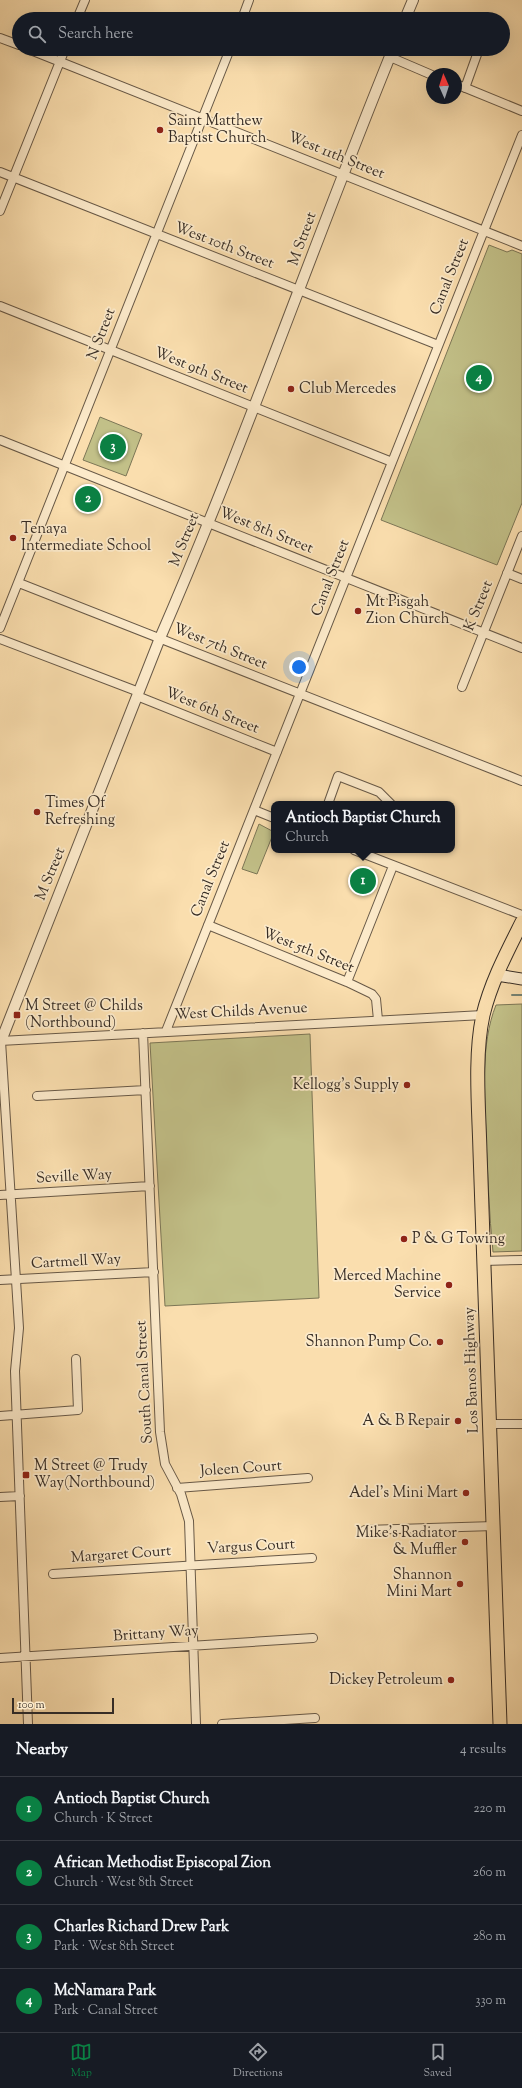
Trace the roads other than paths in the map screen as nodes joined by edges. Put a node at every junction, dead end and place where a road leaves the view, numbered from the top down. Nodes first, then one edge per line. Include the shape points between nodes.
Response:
1 (85, 0) edge
2 (249, 0) edge
3 (413, 0) edge
4 (80, 12) edge
5 (245, 12) edge
6 (408, 12) edge
7 (0, 38) edge
8 (12, 42) edge
9 (45, 56) edge
10 (62, 56) edge
11 (227, 56) edge
12 (391, 56) edge
13 (397, 56) edge
14 (476, 56) edge
15 (60, 62) junction
16 (426, 72) edge
17 (462, 87) edge
18 (465, 88) junction
19 (522, 110) edge
20 (203, 118) junction
21 (522, 135) edge
22 (0, 172) edge
23 (343, 174) junction
24 (14, 178) junction
25 (0, 211) edge
26 (484, 231) junction
27 (157, 234) junction
28 (522, 246) edge
29 (300, 291) junction
30 (0, 306) edge
31 (438, 345) junction
32 (111, 350) junction
33 (254, 407) junction
34 (0, 440) edge
35 (392, 462) junction
36 (66, 466) junction
37 (208, 523) junction
38 (522, 536) edge
39 (507, 573) junction
40 (346, 577) junction
41 (522, 579) edge
42 (19, 583) junction
43 (0, 628) edge
44 (483, 632) junction
45 (160, 638) junction
46 (0, 639) edge
47 (522, 648) edge
48 (462, 687) dead end
49 (138, 694) junction
50 (300, 695) junction
51 (277, 752) junction
52 (522, 782) edge
53 (329, 801) edge
54 (388, 801) edge
55 (254, 810) junction
56 (271, 817) edge
57 (361, 853) edge
58 (393, 866) junction
59 (522, 915) edge
60 (522, 922) edge
61 (208, 925) junction
62 (496, 975) junction
63 (522, 979) edge
64 (347, 982) junction
65 (483, 1015) junction
66 (378, 1020) junction
67 (166, 1032) junction
68 (143, 1033) junction
69 (0, 1041) edge
70 (146, 1090) junction
71 (36, 1096) dead end
72 (150, 1186) junction
73 (0, 1195) edge
74 (10, 1195) junction
75 (522, 1260) edge
76 (484, 1261) junction
77 (154, 1272) junction
78 (16, 1279) junction
79 (0, 1280) edge
80 (76, 1359) dead end
81 (17, 1415) junction
82 (0, 1416) edge
83 (490, 1424) junction
84 (522, 1424) edge
85 (308, 1478) dead end
86 (177, 1488) junction
87 (20, 1496) junction
88 (0, 1497) edge
89 (494, 1526) junction
90 (365, 1530) dead end
91 (312, 1558) dead end
92 (191, 1565) junction
93 (53, 1574) dead end
94 (313, 1638) dead end
95 (194, 1646) junction
96 (26, 1656) junction
97 (0, 1658) edge
98 (315, 1718) dead end
99 (28, 1724) edge
100 (196, 1724) edge
101 (222, 1724) edge
102 (500, 1724) edge

1 - 4 street
2 - 5 street
3 - 6 street
7 - 8 street
9 - 15 street, West 11th Street
10 - 15 street
11 - 20 street, N Street
12 - 23 street, M Street
13 - 16 street
14 - 18 street
15 - 20 street, West 11th Street
15 - 24 street
17 - 18 street
18 - 19 street
20 - 23 street, West 11th Street
20 - 27 street, N Street
21 - 26 street, Canal Street
22 - 24 street, West 10th Street
23 - 26 street, West 11th Street
23 - 29 street, M Street
24 - 25 street
24 - 27 street, West 10th Street
26 - 28 street, West 11th Street
26 - 31 street, Canal Street
27 - 29 street, West 10th Street
27 - 32 street, N Street
29 - 31 street, West 10th Street
29 - 33 street, M Street
30 - 32 street, West 9th Street
31 - 35 street, Canal Street
32 - 33 street, West 9th Street
32 - 36 street, N Street
33 - 35 street, West 9th Street
33 - 37 street, M Street
34 - 36 street, West 8th Street
35 - 40 street, Canal Street
36 - 37 street, West 8th Street
36 - 42 street, N Street
37 - 40 street, West 8th Street
37 - 45 street, M Street
38 - 39 street, K Street
39 - 41 street
39 - 44 street, K Street
40 - 44 street, West 8th Street
40 - 50 street, Canal Street
42 - 43 street, N Street
42 - 45 street, West 7th Street
44 - 47 street, West 8th Street
44 - 48 street, K Street
45 - 49 street, M Street
45 - 50 street, West 7th Street
46 - 49 street, West 6th Street
49 - 51 street, West 6th Street
49 - 69 street, M Street
50 - 51 street, Canal Street
50 - 52 street, West 7th Street
51 - 55 street, Canal Street
53 - 54 street via 338,776 379,792
55 - 56 street
55 - 61 street, Canal Street
57 - 58 street
58 - 59 street
58 - 64 street
60 - 62 highway, Los Banos Highway
61 - 64 street, West 5th Street
61 - 67 street, Canal Street
62 - 63 main road
62 - 65 highway, Los Banos Highway
64 - 66 street, West 5th Street via 372,994 376,999
65 - 66 street, West Childs Avenue
65 - 76 highway, Los Banos Highway via 478,1098
66 - 67 street, West Childs Avenue
67 - 68 street, West Childs Avenue
68 - 69 street, West Childs Avenue
68 - 70 street, South Canal Street
69 - 74 street
70 - 71 street
70 - 72 street, South Canal Street
72 - 74 street, Seville Way
72 - 77 street, South Canal Street
73 - 74 street, Seville Way
74 - 78 street
75 - 76 street
76 - 83 highway, Los Banos Highway
77 - 78 street, Cartmell Way
77 - 86 street, South Canal Street via 162,1449
78 - 79 street, Cartmell Way
78 - 81 street via 19,1328 15,1371
80 - 81 street via 78,1410
81 - 82 street
81 - 87 street
83 - 84 street
83 - 89 highway, Los Banos Highway
85 - 86 street, Joleen Court
86 - 92 street, South Canal Street via 189,1521
87 - 88 street
87 - 96 street
89 - 90 street
89 - 102 highway, Los Banos Highway
91 - 92 street, Vargus Court
92 - 93 street, Margaret Court
92 - 95 street, South Canal Street
94 - 95 street, Brittany Way
95 - 96 street, Brittany Way
95 - 100 street, South Canal Street
96 - 97 street, Brittany Way
96 - 99 street
98 - 101 street

